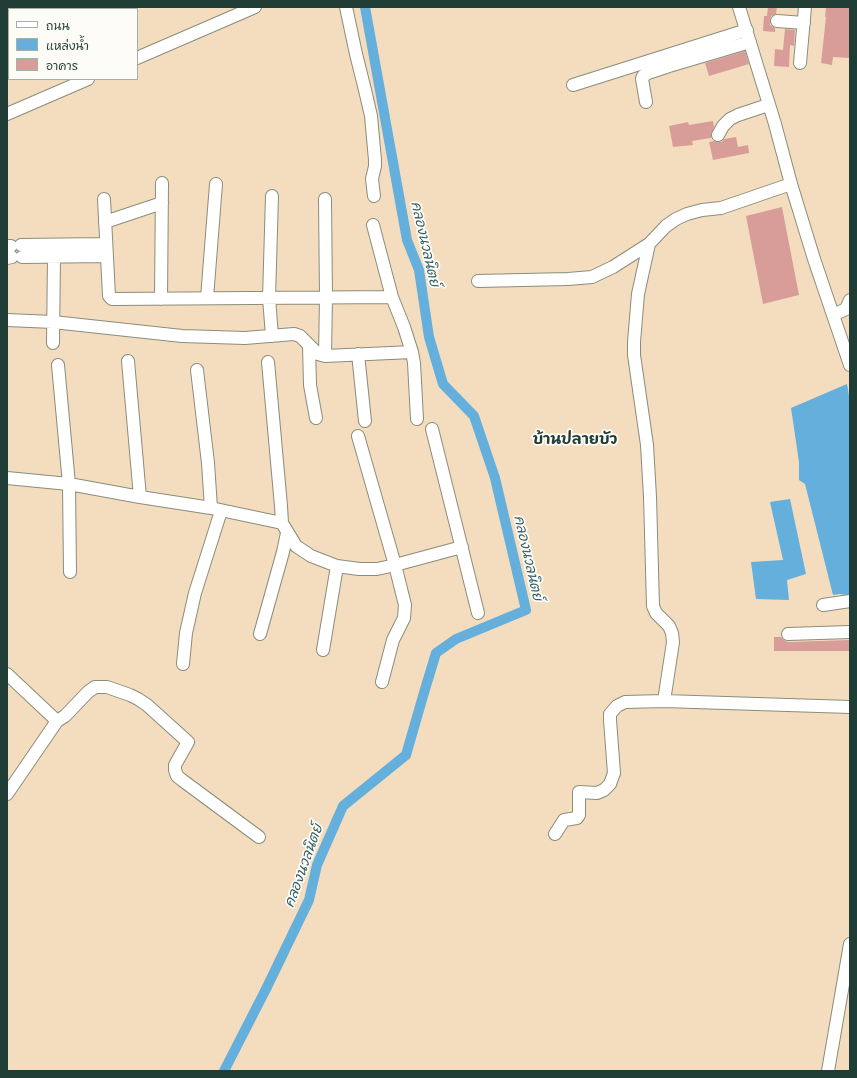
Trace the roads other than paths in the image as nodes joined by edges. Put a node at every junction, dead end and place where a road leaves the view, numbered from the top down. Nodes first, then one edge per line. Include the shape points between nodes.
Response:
1 (255, 7) edge
2 (346, 7) edge
3 (739, 7) edge
4 (805, 7) edge
5 (777, 21) dead end
6 (804, 23) junction
7 (748, 36) junction
8 (138, 58) edge
9 (800, 63) dead end
10 (86, 80) edge
11 (573, 85) dead end
12 (646, 102) dead end
13 (768, 105) junction
14 (7, 114) edge
15 (718, 135) dead end
16 (162, 183) dead end
17 (216, 184) dead end
18 (791, 184) junction
19 (272, 196) dead end
20 (374, 196) dead end
21 (104, 199) dead end
22 (325, 199) dead end
23 (162, 203) junction
24 (105, 222) junction
25 (373, 225) dead end
26 (106, 244) junction
27 (649, 244) junction
28 (13, 252) edge
29 (107, 256) junction
30 (54, 257) junction
31 (478, 281) dead end
32 (326, 297) junction
33 (392, 297) junction
34 (207, 298) junction
35 (270, 298) junction
36 (161, 299) junction
37 (850, 300) edge
38 (833, 315) junction
39 (7, 320) edge
40 (53, 322) junction
41 (272, 336) junction
42 (54, 343) dead end
43 (308, 345) junction
44 (412, 352) junction
45 (358, 354) junction
46 (325, 356) junction
47 (128, 361) dead end
48 (268, 362) dead end
49 (58, 365) dead end
50 (850, 365) edge
51 (197, 370) dead end
52 (316, 418) dead end
53 (417, 419) dead end
54 (365, 421) dead end
55 (432, 429) dead end
56 (358, 436) dead end
57 (7, 478) edge
58 (69, 484) junction
59 (140, 497) junction
60 (216, 510) junction
61 (285, 528) junction
62 (462, 547) junction
63 (395, 565) junction
64 (336, 566) junction
65 (70, 572) dead end
66 (850, 601) edge
67 (823, 605) dead end
68 (478, 613) dead end
69 (850, 632) edge
70 (260, 634) dead end
71 (788, 634) dead end
72 (323, 650) dead end
73 (183, 664) dead end
74 (7, 674) edge
75 (382, 682) dead end
76 (664, 702) junction
77 (850, 706) edge
78 (57, 721) junction
79 (7, 794) edge
80 (555, 834) dead end
81 (259, 837) dead end
82 (850, 944) edge
83 (828, 1071) edge

1 - 8 street
2 - 20 street via 370,116 376,160 372,179
3 - 7 street
4 - 6 street
5 - 6 street
6 - 9 street
7 - 11 street
7 - 12 street via 643,76
7 - 13 street
10 - 14 street
13 - 15 street via 738,114 723,126
13 - 18 street
16 - 23 street
17 - 34 street
18 - 27 street via 721,208 687,214 666,226
18 - 38 street
19 - 35 street
21 - 24 street
22 - 32 street
23 - 24 street
23 - 36 street
24 - 26 street
25 - 33 street
26 - 28 street
26 - 29 street
27 - 31 street via 592,277
27 - 76 street via 638,294 634,355 647,451 654,606 656,613 669,626 673,642
28 - 30 street
29 - 30 street
29 - 36 street via 109,296 112,299
30 - 40 street
32 - 33 street
32 - 35 street
32 - 46 street
33 - 44 street
34 - 35 street
34 - 36 street
35 - 41 street
37 - 38 street via 846,309
38 - 50 street
39 - 40 street
40 - 41 street via 182,336
40 - 42 street
41 - 43 street via 294,334 300,336
43 - 46 street via 318,354
43 - 52 street via 310,385
44 - 45 street
44 - 53 street
45 - 46 street
45 - 54 street
47 - 59 street
48 - 61 street
49 - 58 street
51 - 60 street
55 - 62 street
56 - 63 street
57 - 58 street
58 - 59 street
58 - 65 street
59 - 60 street
60 - 61 street
60 - 73 street via 186,634
61 - 64 street via 296,546 311,556
61 - 70 street via 283,552
62 - 63 street
62 - 68 street
63 - 64 street via 377,569
63 - 75 street via 405,605 404,618 393,640
64 - 72 street
66 - 67 street
69 - 71 street
74 - 78 street
76 - 77 street
76 - 80 street via 625,702 610,714 614,773 610,784 597,793 579,792 579,815 577,818 564,820
78 - 79 street
78 - 81 street via 95,687 107,687 138,699 188,742 175,765 177,776
82 - 83 street

